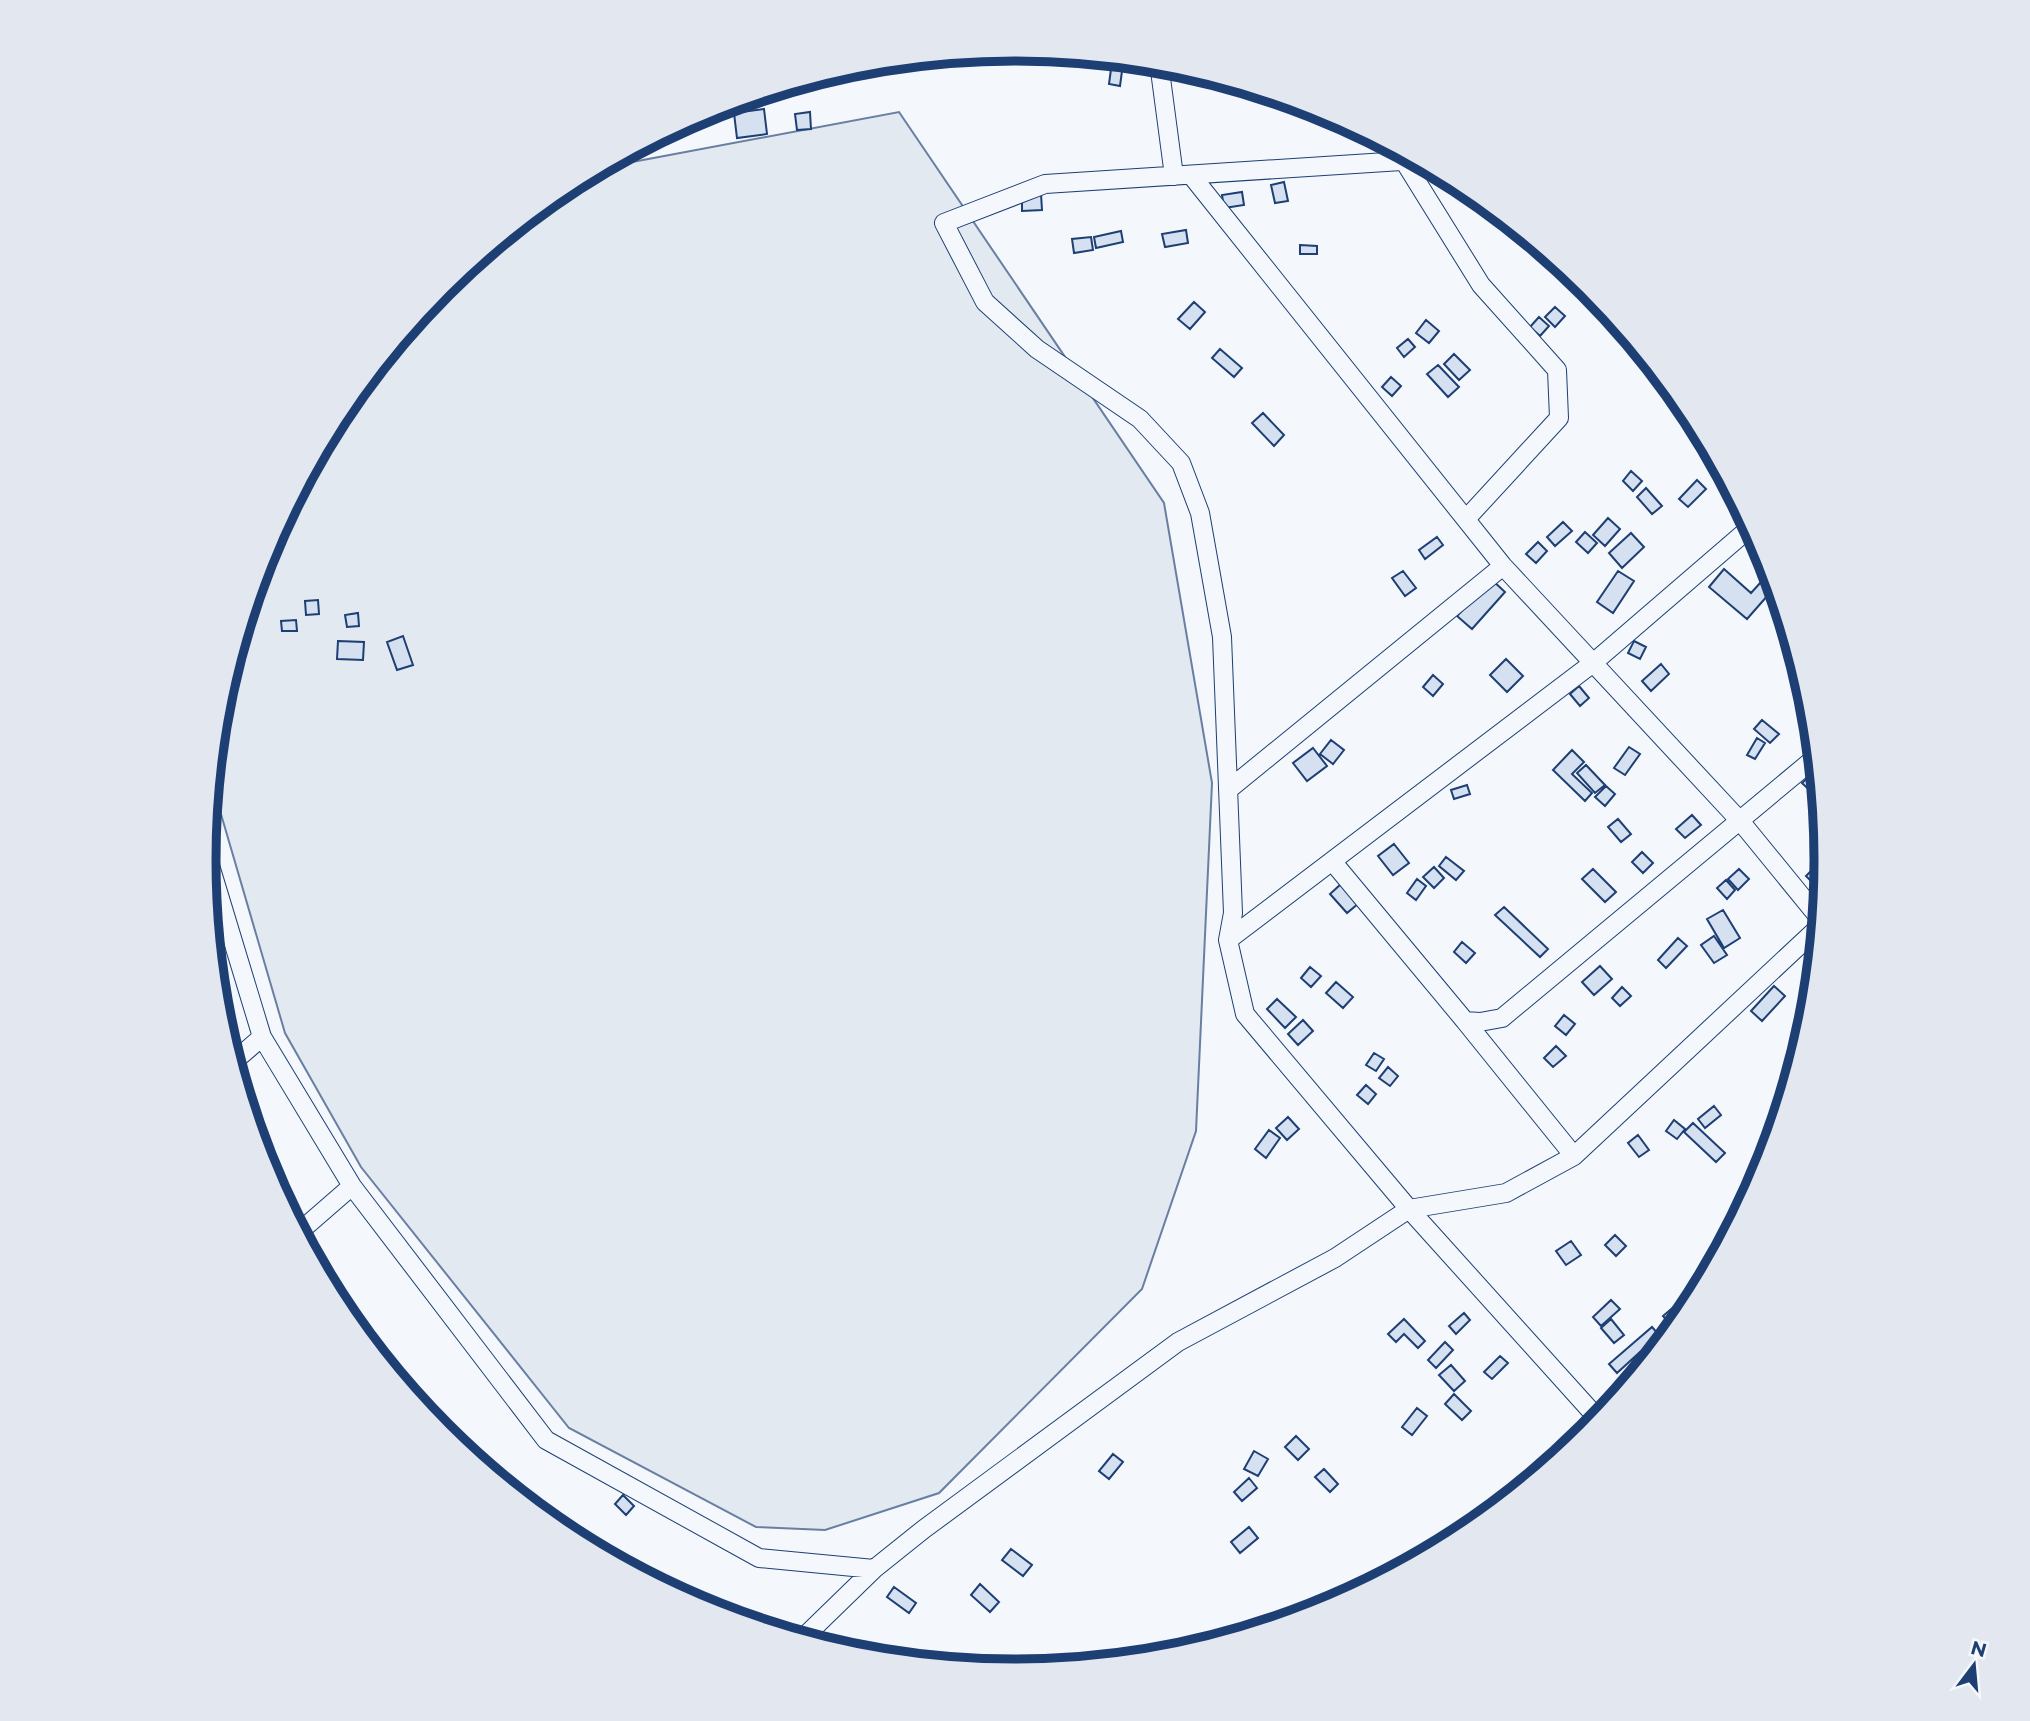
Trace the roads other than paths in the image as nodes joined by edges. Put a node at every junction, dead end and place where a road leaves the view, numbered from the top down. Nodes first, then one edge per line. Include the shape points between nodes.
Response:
1 (1161, 75) edge
2 (1397, 159) edge
3 (1413, 167) edge
4 (1182, 175) junction
5 (1467, 518) junction
6 (1744, 533) edge
7 (1503, 566) junction
8 (1593, 663) junction
9 (1808, 764) edge
10 (1228, 790) junction
11 (1741, 822) junction
12 (1332, 861) junction
13 (217, 887) edge
14 (1813, 910) edge
15 (1810, 935) edge
16 (1228, 940) junction
17 (1465, 1021) junction
18 (262, 1037) junction
19 (240, 1056) edge
20 (1574, 1156) junction
21 (352, 1186) junction
22 (1409, 1209) junction
23 (305, 1227) edge
24 (1592, 1413) edge
25 (874, 1569) junction
26 (808, 1633) edge

1 - 4 street
2 - 4 street
3 - 5 street via 1481,285 1557,370 1559,418
4 - 5 street
4 - 10 street via 1045,184 944,223 985,302 1037,349 1140,419 1181,463 1200,513 1222,637
5 - 7 street
6 - 8 street
7 - 8 street
7 - 10 street
8 - 11 street
8 - 12 street
9 - 11 street
10 - 16 street via 1233,913
11 - 14 street
11 - 17 street via 1502,1018
12 - 16 street
12 - 17 street
13 - 18 street
15 - 20 street
16 - 22 street via 1245,1014
17 - 20 street
18 - 19 street
18 - 21 street
20 - 22 street via 1506,1193
21 - 23 street
21 - 25 street via 546,1440 759,1558
22 - 24 street
22 - 25 street via 1335,1258 1178,1342
25 - 26 street

